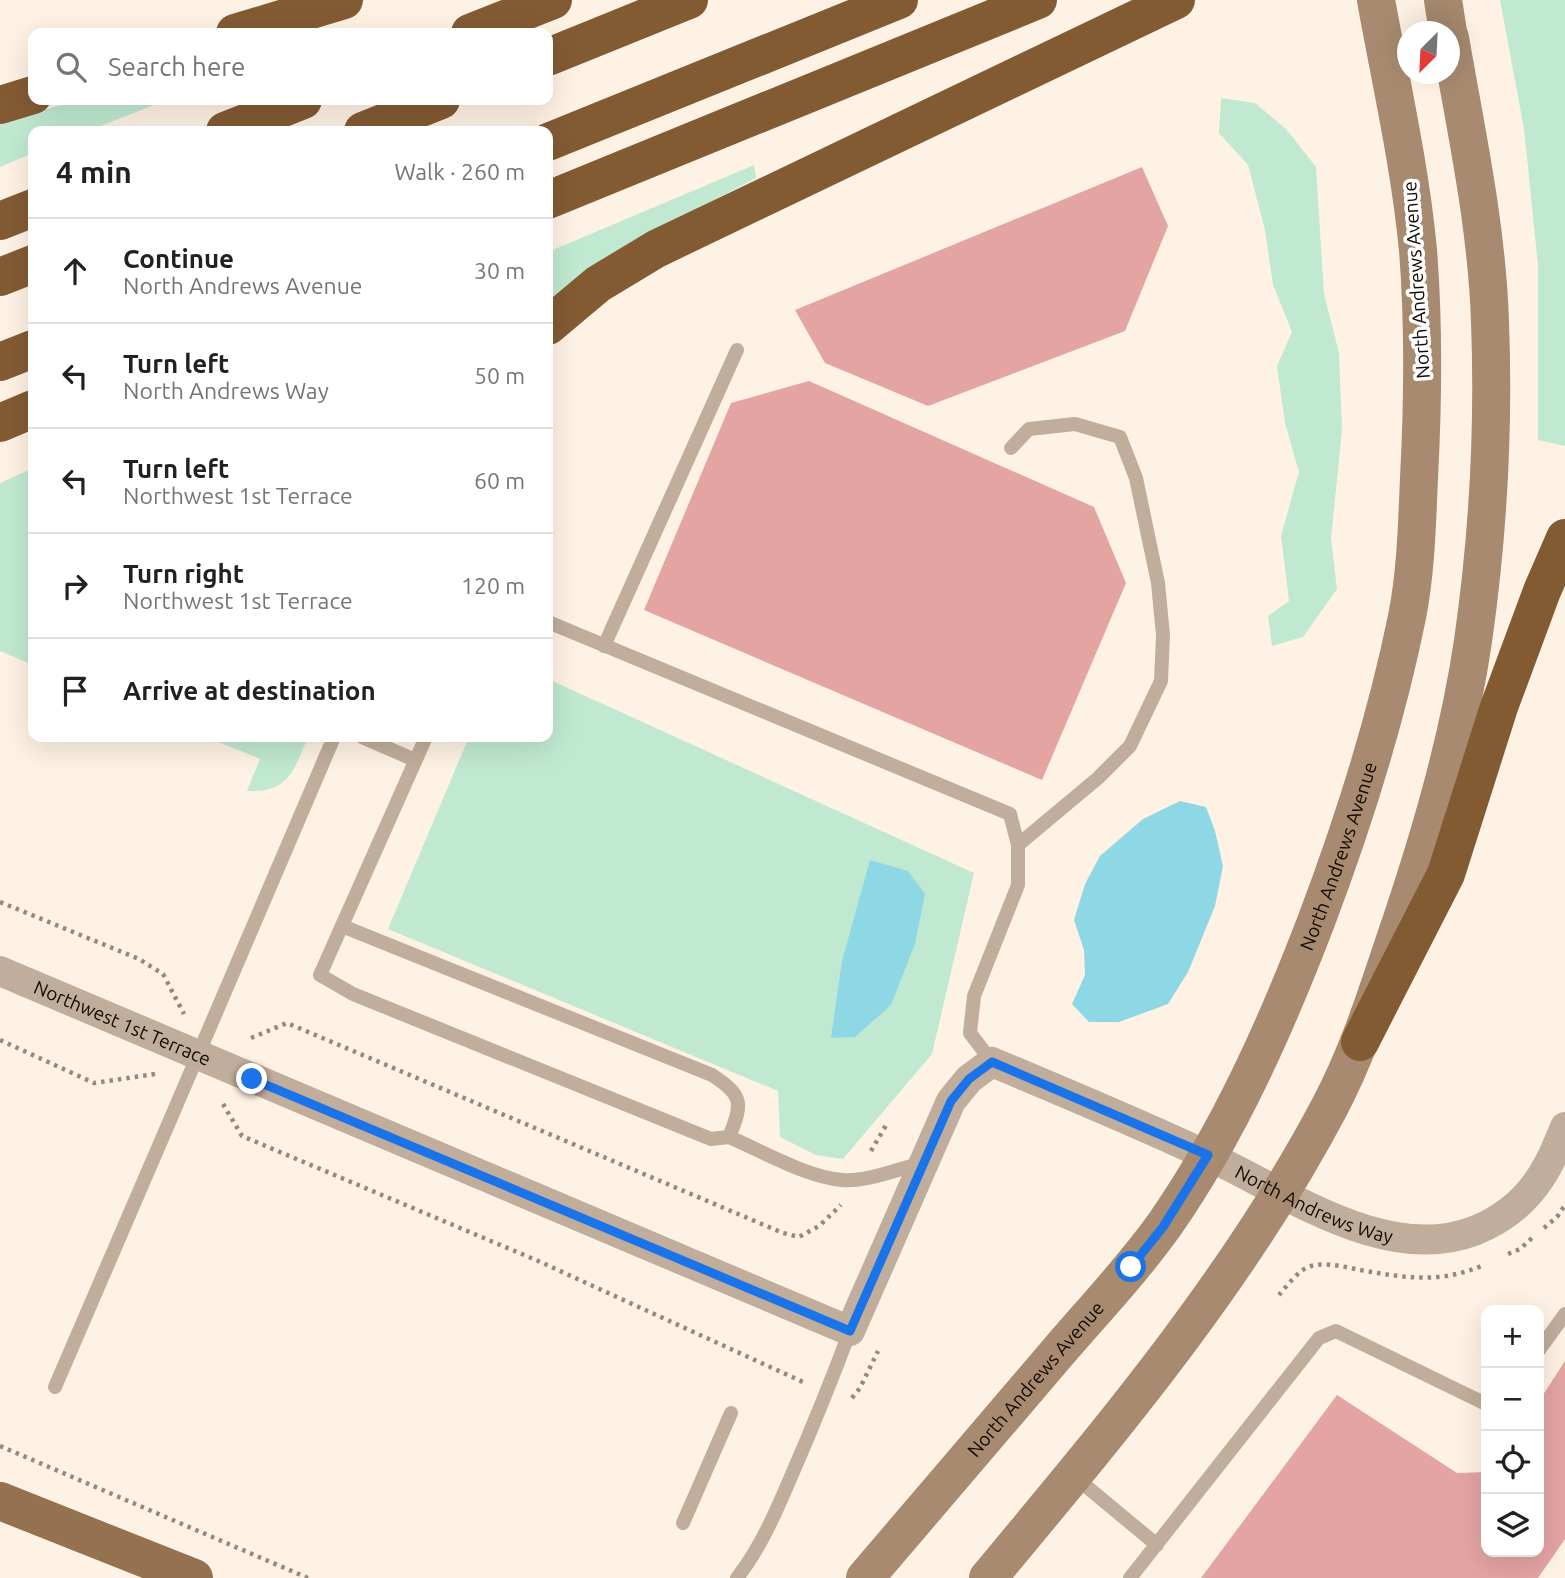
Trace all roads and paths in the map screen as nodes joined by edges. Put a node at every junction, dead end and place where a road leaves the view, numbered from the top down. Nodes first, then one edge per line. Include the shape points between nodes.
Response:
1 (344, 0) edge
2 (553, 0) edge
3 (689, 0) edge
4 (899, 0) edge
5 (1038, 0) edge
6 (1176, 0) edge
7 (1376, 0) edge
8 (1443, 0) edge
9 (1446, 21) edge
10 (252, 28) edge
11 (483, 28) edge
12 (553, 55) edge
13 (1458, 84) edge
14 (28, 97) edge
15 (0, 105) edge
16 (290, 105) edge
17 (428, 105) edge
18 (238, 126) edge
19 (376, 126) edge
20 (553, 140) edge
21 (553, 198) edge
22 (28, 210) edge
23 (0, 221) edge
24 (28, 266) edge
25 (0, 277) edge
26 (553, 323) edge
27 (737, 350) dead end
28 (28, 351) edge
29 (0, 362) edge
30 (28, 411) edge
31 (0, 423) edge
32 (1011, 448) dead end
33 (1565, 538) edge
34 (553, 624) edge
35 (604, 646) junction
36 (332, 742) edge
37 (374, 742) edge
38 (424, 742) edge
39 (415, 760) junction
40 (1018, 845) junction
41 (0, 902) edge
42 (342, 926) junction
43 (0, 971) edge
44 (184, 1015) dead end
45 (251, 1038) dead end
46 (0, 1040) edge
47 (1360, 1042) junction
48 (198, 1056) junction
49 (992, 1062) junction
50 (155, 1074) dead end
51 (223, 1104) dead end
52 (888, 1122) dead end
53 (1565, 1127) edge
54 (729, 1137) junction
55 (1208, 1155) junction
56 (866, 1157) dead end
57 (923, 1162) junction
58 (1282, 1192) junction
59 (848, 1199) dead end
60 (1565, 1314) edge
61 (850, 1331) junction
62 (1544, 1343) edge
63 (806, 1383) dead end
64 (55, 1387) dead end
65 (1481, 1402) edge
66 (731, 1413) dead end
67 (0, 1446) edge
68 (1074, 1476) junction
69 (0, 1502) edge
70 (683, 1523) dead end
71 (1157, 1545) junction
72 (194, 1578) edge
73 (308, 1578) edge
74 (737, 1578) edge
75 (865, 1578) edge
76 (988, 1578) edge
77 (1130, 1578) edge

1 - 10 highway
2 - 11 highway
3 - 12 highway
4 - 20 highway
5 - 21 highway
6 - 26 highway via 656,249 598,284
7 - 55 main road, North Andrews Avenue via 1408,172 1422,315 1417,530 1408,614 1371,758 1336,868 1278,1013
8 - 9 main road
13 - 47 main road via 1475,183 1490,320 1486,520 1472,643 1445,775
14 - 15 highway
16 - 18 highway
17 - 19 highway
22 - 23 highway
24 - 25 highway
27 - 35 lane
28 - 29 highway
30 - 31 highway
32 - 40 lane via 1029,429 1075,424 1120,437 1136,478 1158,583 1163,635 1161,681 1130,746
33 - 47 highway via 1499,707 1446,874
34 - 35 lane
35 - 40 lane via 1010,814
36 - 48 lane
37 - 39 lane
38 - 39 lane
39 - 42 lane
40 - 49 lane via 1018,885 974,996 970,1033
41 - 44 path via 139,959 163,974
42 - 54 lane via 712,1075 733,1089 738,1102
42 - 54 lane via 320,975 353,994 711,1139
43 - 48 street, Northwest 1st Terrace
45 - 59 path via 287,1023 783,1233 799,1237 819,1226
46 - 50 path via 94,1083
47 - 58 main road
48 - 61 street, Northwest 1st Terrace
48 - 64 lane
49 - 55 street, North Andrews Way
49 - 57 street via 969,1079 951,1101
51 - 63 path via 242,1136 536,1260
52 - 56 path
53 - 58 street, North Andrews Way via 1537,1183 1520,1201 1505,1216 1460,1236 1411,1241 1384,1236
54 - 57 lane via 804,1170 841,1180
55 - 58 street, North Andrews Way
55 - 75 main road, North Andrews Avenue via 1163,1227 1131,1267
57 - 61 street
58 - 68 main road via 1202,1311
60 - 62 lane
61 - 74 lane via 776,1509
65 - 71 lane via 1336,1331 1319,1338
66 - 70 lane
67 - 73 path
68 - 71 lane
68 - 76 main road
69 - 72 main road
71 - 77 lane

